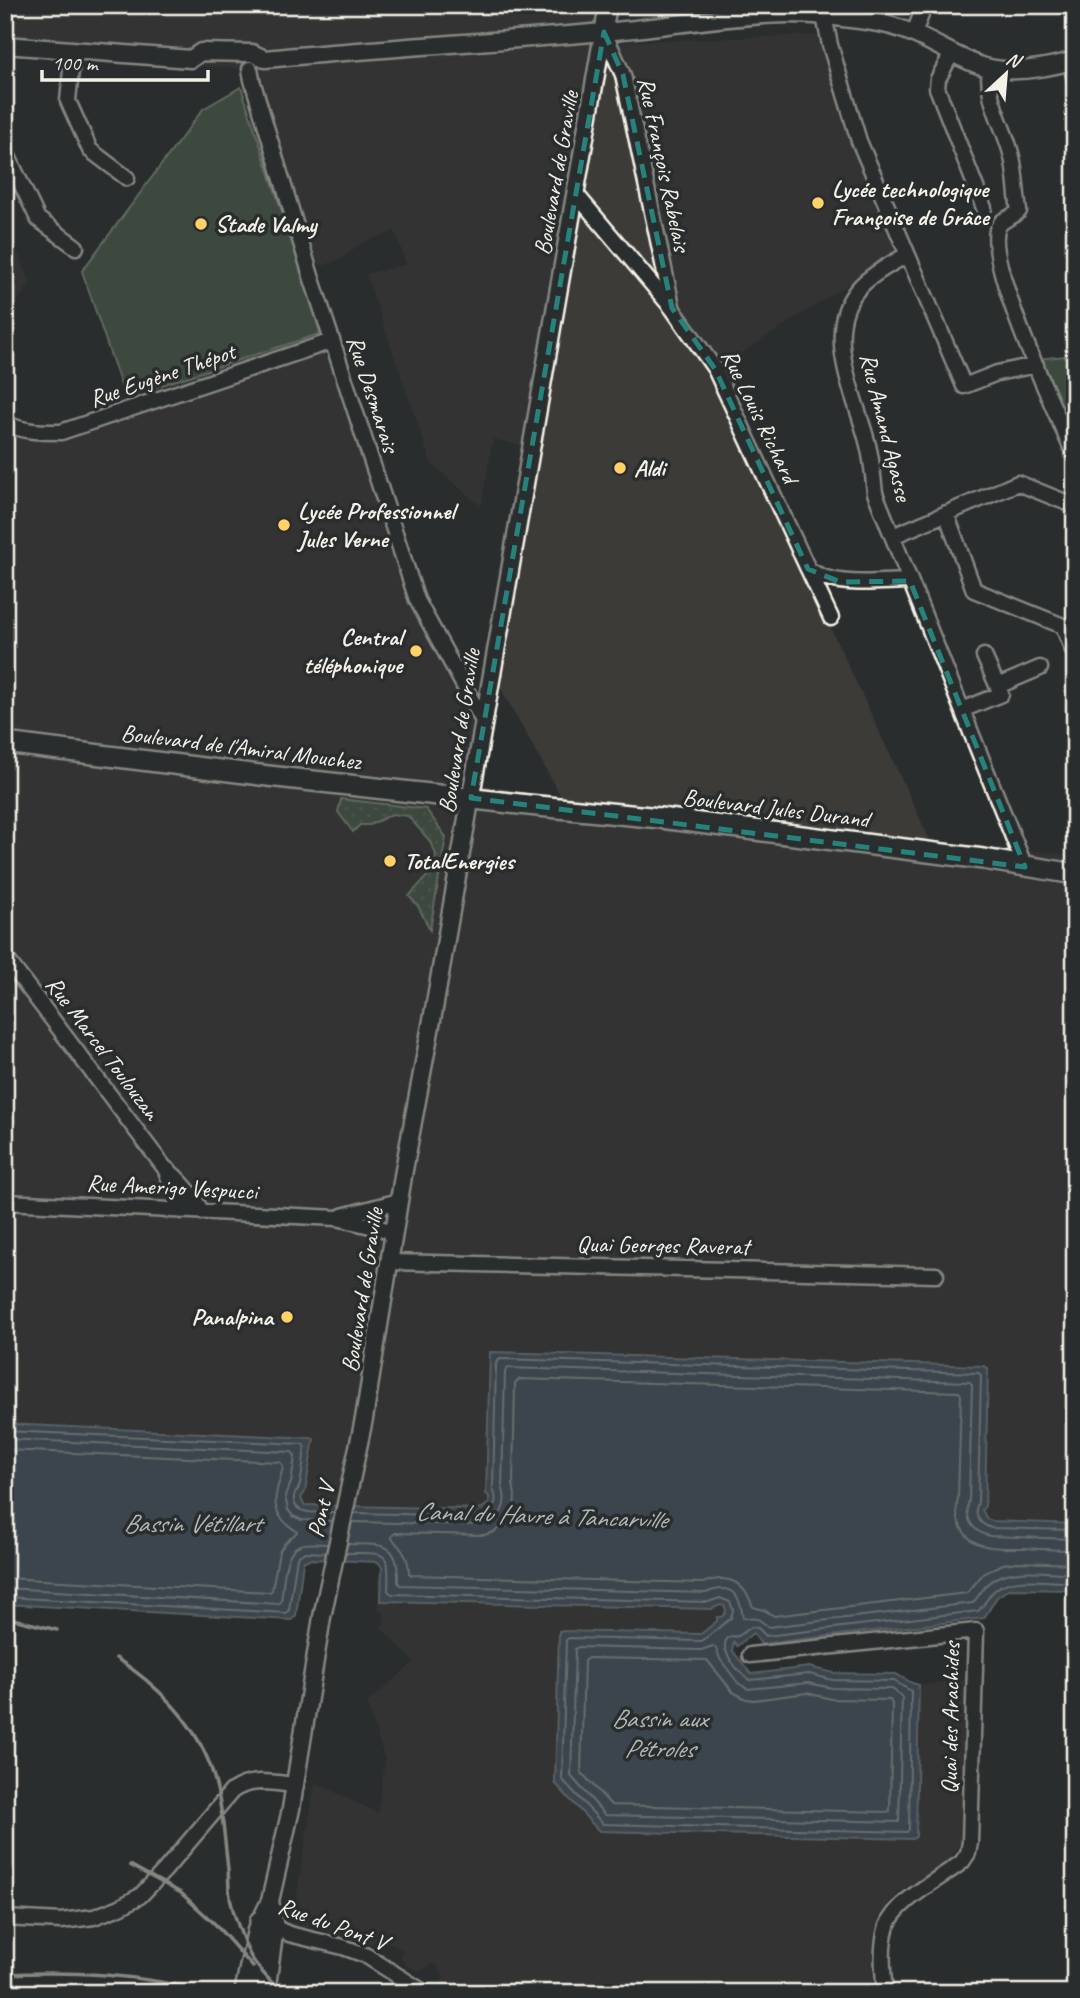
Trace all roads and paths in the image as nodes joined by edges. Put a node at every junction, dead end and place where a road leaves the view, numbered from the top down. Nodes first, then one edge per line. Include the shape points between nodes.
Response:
1 (608, 5) edge
2 (918, 5) edge
3 (824, 16) junction
4 (604, 32) junction
5 (914, 33) junction
6 (5, 45) edge
7 (72, 50) junction
8 (952, 53) junction
9 (1072, 60) edge
10 (990, 68) junction
11 (250, 69) dead end
12 (1075, 80) edge
13 (5, 150) edge
14 (127, 178) dead end
15 (576, 194) junction
16 (984, 208) dead end
17 (76, 247) dead end
18 (907, 255) junction
19 (672, 308) junction
20 (332, 341) junction
21 (1036, 365) junction
22 (5, 423) edge
23 (1075, 456) edge
24 (1075, 506) edge
25 (946, 513) junction
26 (892, 536) junction
27 (808, 569) junction
28 (910, 581) junction
29 (831, 618) dead end
30 (1075, 655) edge
31 (984, 656) dead end
32 (1040, 668) dead end
33 (998, 686) junction
34 (962, 710) junction
35 (483, 721) junction
36 (5, 743) edge
37 (471, 798) junction
38 (1025, 867) junction
39 (1075, 873) edge
40 (5, 957) edge
41 (164, 1167) junction
42 (399, 1201) junction
43 (5, 1202) edge
44 (181, 1211) junction
45 (202, 1212) junction
46 (337, 1217) junction
47 (394, 1233) junction
48 (389, 1262) junction
49 (936, 1275) dead end
50 (355, 1465) joint
51 (750, 1655) dead end
52 (295, 1785) junction
53 (5, 1918) edge
54 (268, 1924) junction
55 (243, 1993) edge
56 (254, 1993) edge
57 (266, 1993) edge
58 (425, 1993) edge
59 (885, 1993) edge

1 - 4 street, Boulevard de Graville
2 - 5 street via 921,15
3 - 4 street via 739,16
3 - 5 street via 893,25
3 - 18 street via 859,141
4 - 7 street via 269,59 252,53 201,52 191,59
4 - 15 street, Boulevard de Graville
4 - 19 street, Rue François Rabelais via 623,75
5 - 8 street
6 - 7 street
7 - 14 street via 68,101 90,150
8 - 10 street
8 - 16 street via 937,88
9 - 10 street via 1028,69
9 - 12 street
10 - 21 street via 989,87 1012,156 1019,211 998,226 1000,271
11 - 20 street, Rue Desmarais
13 - 17 street via 38,219
15 - 19 street, Rue Louis Richard
15 - 35 street, Boulevard de Graville
18 - 21 street via 964,386
18 - 26 street, Rue Amand Agasse via 858,288 842,336 846,373 869,446 875,493
19 - 27 street, Rue Louis Richard via 715,369
20 - 22 street, Rue Eugène Thépot via 61,432 16,429
20 - 35 street, Rue Desmarais via 417,600
21 - 23 street
24 - 25 street via 1018,483
25 - 26 street
25 - 30 street via 974,590 1063,626
26 - 28 street, Rue Amand Agasse
27 - 28 street via 840,582
27 - 29 street, Rue Louis Richard
28 - 34 street, Rue Amand Agasse
31 - 33 street
32 - 33 street
33 - 34 street via 1002,694
34 - 38 street, Rue Amand Agasse
35 - 37 street, Boulevard de Graville
36 - 37 main road, Boulevard de l'Amiral Mouchez
37 - 38 main road, Boulevard Jules Durand via 660,818
37 - 42 street, Boulevard de Graville
38 - 39 main road, Boulevard Jules Durand
40 - 41 street, Rue Marcel Toulouzan
41 - 44 street, Rue Marcel Toulouzan
41 - 45 street, Rue Marcel Toulouzan via 190,1191
42 - 46 street, Rue Amerigo Vespucci
42 - 47 street, Boulevard de Graville
43 - 44 street, Rue Amerigo Vespucci
44 - 45 street, Rue Amerigo Vespucci
45 - 46 street, Rue Amerigo Vespucci
46 - 47 street, Rue Amerigo Vespucci
47 - 48 street, Boulevard de Graville
48 - 49 street, Quai Georges Raverat
48 - 50 street, Boulevard de Graville
50 - 52 street, Pont V via 332,1565
51 - 59 street, Quai des Arachides via 976,1632 971,1842 962,1862 905,1901 887,1926
52 - 53 street via 241,1784 140,1896 121,1907 94,1917 61,1921
52 - 54 street
54 - 55 street via 256,1930
54 - 56 main road
54 - 57 street
54 - 58 street, Rue du Pont V via 365,1955

